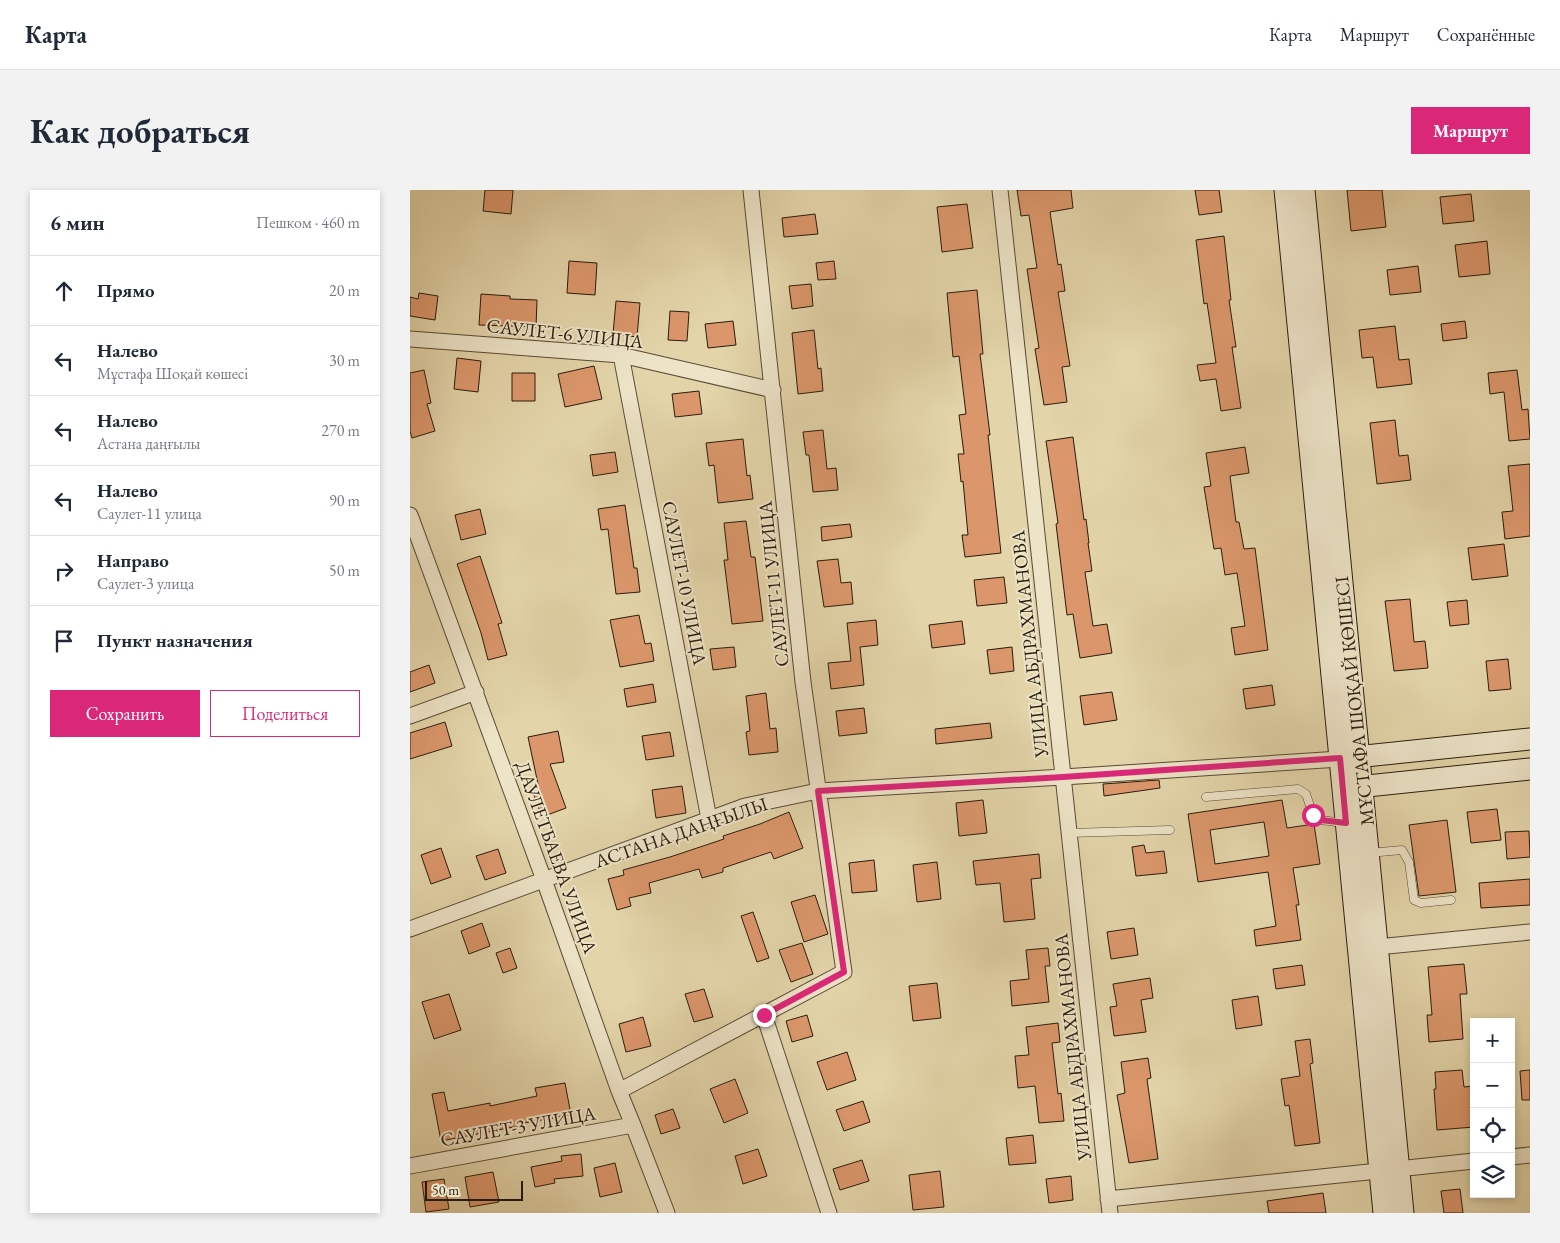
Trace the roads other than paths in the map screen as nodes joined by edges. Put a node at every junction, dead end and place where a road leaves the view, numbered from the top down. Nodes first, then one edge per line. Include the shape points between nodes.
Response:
1 (751, 190) edge
2 (1000, 190) edge
3 (1284, 190) edge
4 (1304, 190) edge
5 (410, 339) edge
6 (621, 355) junction
7 (773, 390) junction
8 (410, 515) edge
9 (415, 543) edge
10 (476, 692) junction
11 (410, 716) edge
12 (1530, 739) edge
13 (1349, 758) junction
14 (1530, 769) edge
15 (1063, 777) junction
16 (1352, 787) junction
17 (818, 791) junction
18 (1206, 797) dead end
19 (709, 819) junction
20 (1346, 823) junction
21 (1170, 830) dead end
22 (1069, 833) junction
23 (1369, 853) junction
24 (544, 880) junction
25 (1451, 900) dead end
26 (410, 929) edge
27 (1530, 932) edge
28 (1377, 946) junction
29 (844, 972) joint
30 (764, 1015) junction
31 (619, 1091) junction
32 (633, 1125) junction
33 (1530, 1155) edge
34 (1515, 1157) edge
35 (1470, 1161) edge
36 (410, 1166) edge
37 (1389, 1170) junction
38 (1109, 1206) edge
39 (666, 1213) edge
40 (829, 1213) edge
41 (1384, 1213) edge
42 (1403, 1213) edge

1 - 7 street, САУЛЕТ-11 УЛИЦА
2 - 15 street, УЛИЦА АБДРАХМАНОВА
3 - 13 street, МҰСТАФА ШОҚАЙ КӨШЕСІ
4 - 13 street, МҰСТАФА ШОҚАЙ КӨШЕСІ
5 - 6 street, САУЛЕТ-6 УЛИЦА
6 - 7 street, САУЛЕТ-6 УЛИЦА
6 - 19 street, САУЛЕТ-10 УЛИЦА
7 - 17 street, САУЛЕТ-11 УЛИЦА via 803,682
8 - 9 street, ДАУЛЕТБАЕВА УЛИЦА
9 - 10 street, ДАУЛЕТБАЕВА УЛИЦА
10 - 11 street
10 - 24 street, ДАУЛЕТБАЕВА УЛИЦА
12 - 13 street, АСТАНА ДАҢҒЫЛЫ
13 - 15 street, АСТАНА ДАҢҒЫЛЫ
13 - 16 street, МҰСТАФА ШОҚАЙ КӨШЕСІ
14 - 16 street
15 - 17 street, АСТАНА ДАҢҒЫЛЫ
15 - 22 street, УЛИЦА АБДРАХМАНОВА
16 - 20 street, МҰСТАФА ШОҚАЙ КӨШЕСІ
16 - 23 street, МҰСТАФА ШОҚАЙ КӨШЕСІ
17 - 19 street, АСТАНА ДАҢҒЫЛЫ via 745,806
17 - 29 street, САУЛЕТ-11 УЛИЦА
18 - 20 lane via 1298,789 1306,794 1313,815 1321,820
19 - 24 street, АСТАНА ДАҢҒЫЛЫ
20 - 37 street, МҰСТАФА ШОҚАЙ КӨШЕСІ
21 - 22 lane
22 - 38 street, УЛИЦА АБДРАХМАНОВА
23 - 25 lane via 1402,850 1409,862 1414,900 1421,903
23 - 28 street, МҰСТАФА ШОҚАЙ КӨШЕСІ
24 - 26 street, АСТАНА ДАҢҒЫЛЫ
24 - 31 street, ДАУЛЕТБАЕВА УЛИЦА
27 - 28 street
28 - 37 street, МҰСТАФА ШОҚАЙ КӨШЕСІ
29 - 30 street, САУЛЕТ-3 УЛИЦА
30 - 31 street, САУЛЕТ-3 УЛИЦА
30 - 40 street
31 - 32 street, ДАУЛЕТБАЕВА УЛИЦА
32 - 36 street, САУЛЕТ-3 УЛИЦА
32 - 39 street, ДАУЛЕТБАЕВА УЛИЦА
33 - 34 street
35 - 37 street
37 - 38 street
37 - 41 street, МҰСТАФА ШОҚАЙ КӨШЕСІ
37 - 42 street, МҰСТАФА ШОҚАЙ КӨШЕСІ

